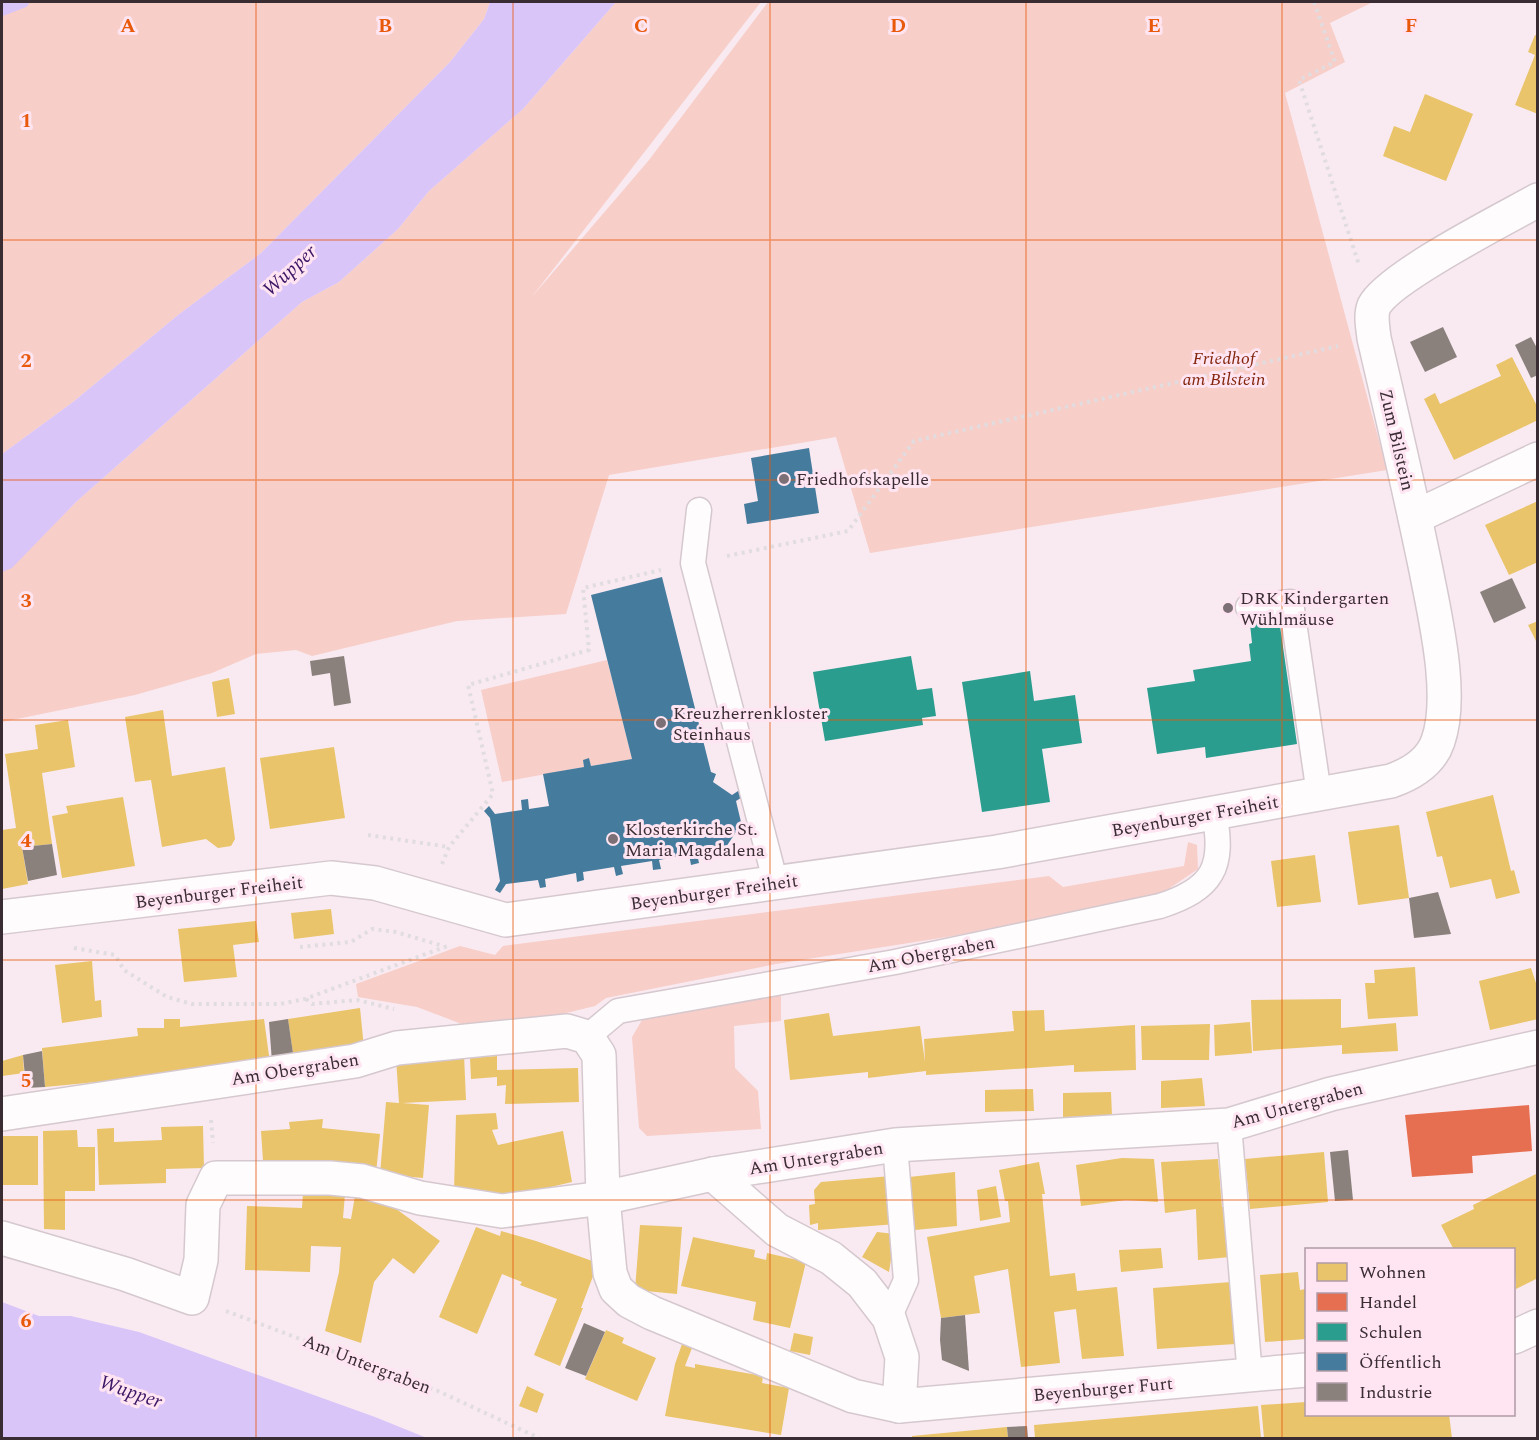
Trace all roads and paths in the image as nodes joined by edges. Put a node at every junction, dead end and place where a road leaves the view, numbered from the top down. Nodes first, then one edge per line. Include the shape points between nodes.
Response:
1 (1314, 2) edge
2 (1538, 200) edge
3 (1374, 323) junction
4 (1538, 459) edge
5 (699, 510) dead end
6 (1415, 517) junction
7 (693, 563) junction
8 (1248, 607) dead end
9 (1423, 763) joint
10 (1319, 794) junction
11 (1214, 813) junction
12 (369, 835) dead end
13 (449, 847) junction
14 (776, 884) junction
15 (429, 897) junction
16 (2, 917) edge
17 (458, 942) dead end
18 (300, 947) dead end
19 (445, 947) junction
20 (124, 970) dead end
21 (587, 1037) junction
22 (1538, 1047) edge
23 (208, 1083) junction
24 (2, 1114) edge
25 (1229, 1125) junction
26 (895, 1145) junction
27 (713, 1174) junction
28 (216, 1178) junction
29 (603, 1198) junction
30 (2, 1238) edge
31 (192, 1298) junction
32 (889, 1318) junction
33 (1538, 1326) edge
34 (1515, 1337) edge
35 (1305, 1370) edge
36 (1250, 1376) junction
37 (899, 1406) junction
38 (539, 1438) edge

1 - 3 path via 1335,62 1299,80
2 - 3 street via 1412,272 1378,300
3 - 6 street, Zum Bilstein
3 - 7 path via 914,441 848,531
4 - 6 street
5 - 7 lane
6 - 9 street, Zum Bilstein via 1439,636 1444,708 1438,742
7 - 13 path via 583,588 589,650 468,685 493,794
7 - 14 lane
8 - 10 lane via 1291,602
9 - 10 street, Beyenburger Freiheit via 1410,774 1391,781
10 - 11 street, Beyenburger Freiheit
11 - 14 street, Beyenburger Freiheit via 997,852
11 - 21 lane, Am Obergraben via 1220,843 1215,866 1208,878 1186,897 1160,906 895,962 618,1011
12 - 13 path
13 - 15 path
14 - 15 street, Beyenburger Freiheit via 506,920
15 - 16 street, Beyenburger Freiheit via 353,879 330,878
17 - 19 path
18 - 19 path via 351,942 372,929
19 - 20 path via 305,999 280,1004 192,1004 167,996
21 - 23 street, Am Obergraben via 567,1031 397,1048 355,1061
21 - 29 street via 599,1055
22 - 25 street, Am Untergraben via 1331,1094
23 - 24 street, Am Obergraben
23 - 28 path
25 - 26 street, Am Untergraben
25 - 36 lane
26 - 27 street, Am Untergraben
26 - 32 lane via 906,1281
27 - 29 street, Am Untergraben
27 - 32 street via 777,1230 831,1258 862,1283
28 - 29 street, Am Untergraben via 362,1181 428,1199 502,1211
28 - 31 street via 203,1204 201,1260
29 - 37 street, Beyenburger Furt via 609,1273 616,1289 629,1301 853,1396
30 - 31 street
31 - 38 path, Am Untergraben via 438,1391
32 - 37 street via 902,1358
33 - 34 street
35 - 36 street, Beyenburger Furt
36 - 37 street, Beyenburger Furt

